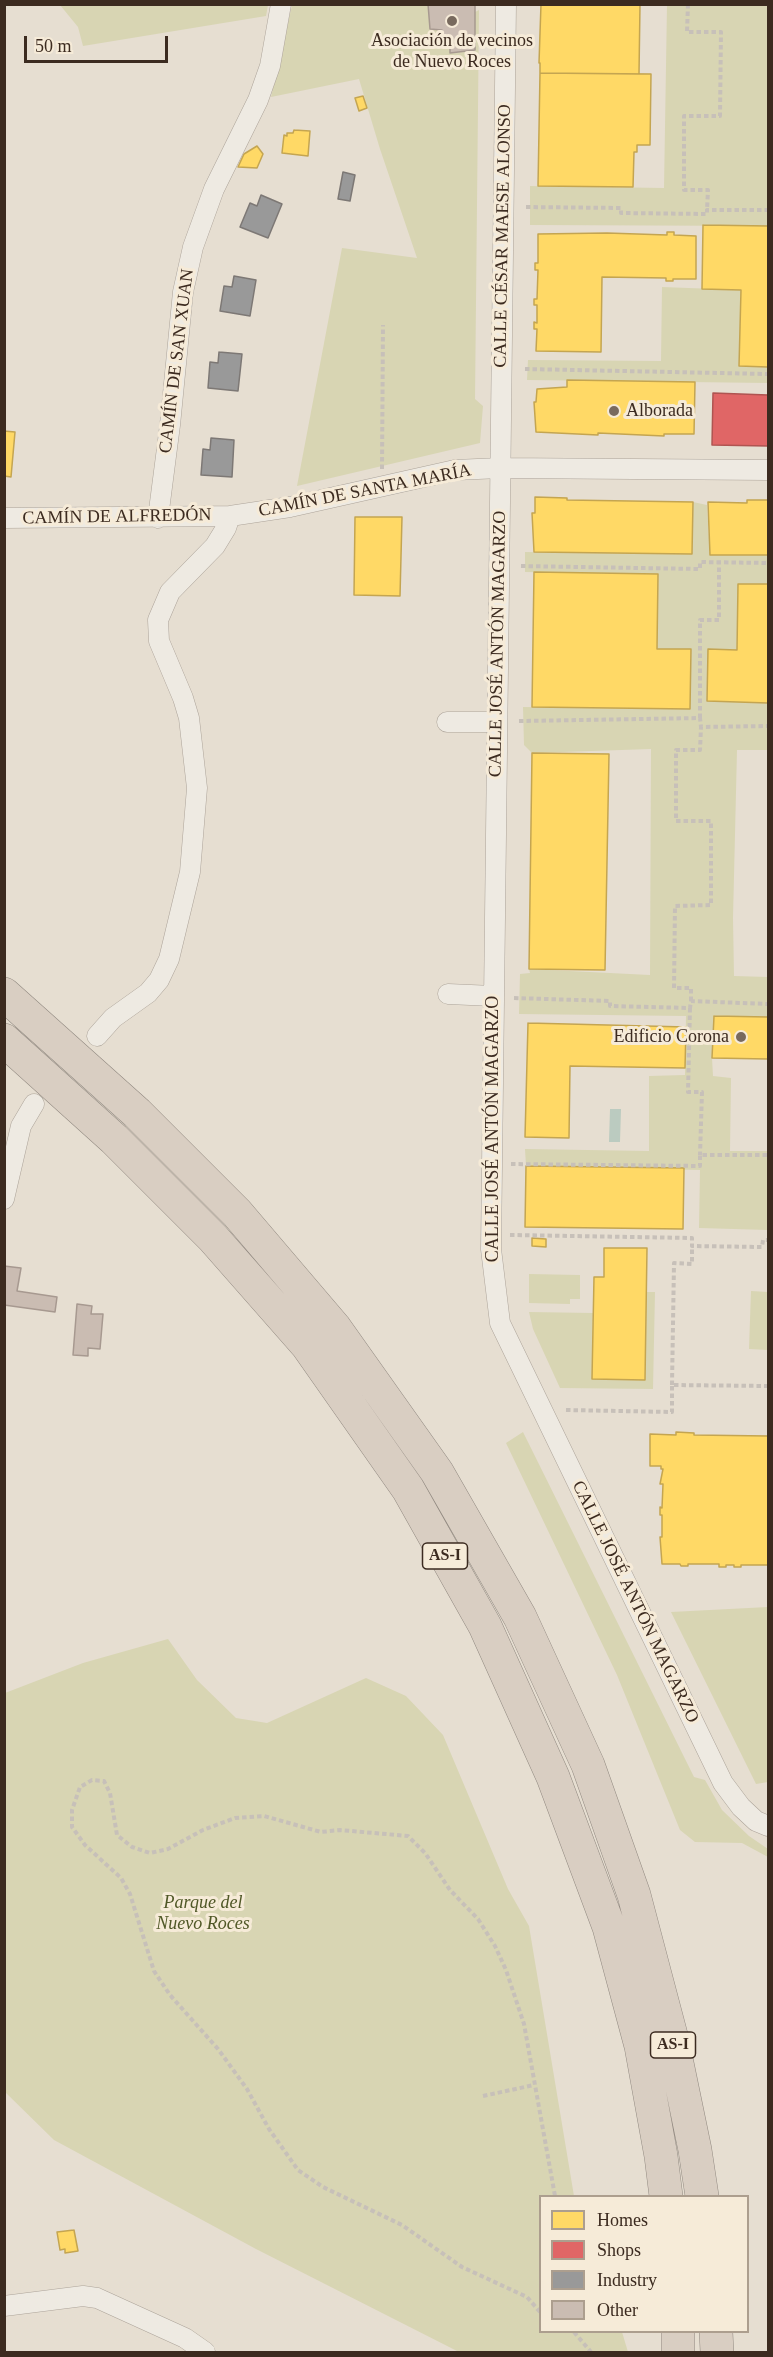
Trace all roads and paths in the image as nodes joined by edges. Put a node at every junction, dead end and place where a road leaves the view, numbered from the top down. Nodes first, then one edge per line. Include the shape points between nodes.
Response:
1 (281, 4) edge
2 (506, 4) edge
3 (687, 4) edge
4 (526, 207) dead end
5 (708, 210) junction
6 (768, 210) edge
7 (383, 325) dead end
8 (525, 369) dead end
9 (768, 374) edge
10 (500, 468) junction
11 (768, 470) edge
12 (382, 473) dead end
13 (230, 516) junction
14 (4, 518) edge
15 (158, 518) junction
16 (719, 562) junction
17 (768, 563) edge
18 (521, 566) dead end
19 (700, 718) junction
20 (519, 721) dead end
21 (447, 722) dead end
22 (497, 722) junction
23 (768, 726) edge
24 (701, 727) junction
25 (4, 994) edge
26 (448, 994) dead end
27 (494, 996) junction
28 (514, 998) dead end
29 (691, 1001) junction
30 (768, 1004) edge
31 (690, 1008) junction
32 (97, 1036) dead end
33 (4, 1040) edge
34 (34, 1104) dead end
35 (700, 1155) junction
36 (768, 1155) edge
37 (511, 1164) dead end
38 (4, 1199) edge
39 (510, 1235) dead end
40 (768, 1240) edge
41 (692, 1246) junction
42 (672, 1385) junction
43 (768, 1386) edge
44 (566, 1410) dead end
45 (768, 1826) edge
46 (534, 2085) junction
47 (483, 2096) dead end
48 (555, 2195) edge
49 (666, 2195) edge
50 (702, 2195) edge
51 (4, 2306) edge
52 (539, 2311) edge
53 (576, 2333) edge
54 (678, 2333) edge
55 (716, 2333) edge
56 (205, 2352) edge
57 (591, 2352) edge
58 (678, 2352) edge
59 (717, 2352) edge

1 - 15 street, CAMÍN DE SAN XUAN via 270,66 261,92 214,189 193,247 183,292
2 - 10 street, CALLE CÉSAR MAESE ALONSO
3 - 5 path via 687,32 721,32 720,116 684,116 684,190 708,190
4 - 5 path via 621,208 621,213 707,214
5 - 6 path
7 - 12 path
8 - 9 path
10 - 11 street, CAMÍN DE SANTA MARÍA
10 - 13 street, CAMÍN DE SANTA MARÍA via 455,470 290,507
10 - 22 street, CALLE JOSÉ ANTÓN MAGARZO
13 - 15 street, CAMÍN DE ALFREDÓN
13 - 32 street via 215,546 170,592 158,620 159,641 189,718 197,788 190,872 169,959 148,993 113,1018
14 - 15 street, CAMÍN DE ALFREDÓN
16 - 17 path
16 - 18 path via 700,562 700,569
16 - 19 path via 719,620 700,620
19 - 20 path
19 - 24 path
21 - 22 street
22 - 27 street, CALLE JOSÉ ANTÓN MAGARZO
23 - 24 path
24 - 29 path via 700,750 676,750 676,821 711,821 711,905 675,906 674,988 691,988
25 - 50 highway, AS-I via 137,1113 237,1213 335,1328 437,1472 520,1617 588,1765 634,1895 672,2040
26 - 27 street
27 - 45 street, CALLE JOSÉ ANTÓN MAGARZO via 491,1250 500,1323 723,1783 741,1807
28 - 31 path
29 - 30 path
29 - 31 path
31 - 35 path via 688,1092 702,1092
33 - 49 highway, AS-I via 114,1139 213,1238 307,1345 408,1489 485,1626 553,1777 609,1927 641,2046
34 - 38 street via 21,1126
35 - 36 path
35 - 37 path via 700,1166
39 - 41 path via 692,1238
40 - 41 path via 762,1240 762,1247
41 - 42 path via 692,1264 674,1263
42 - 43 path
42 - 44 path via 672,1412
46 - 47 path
46 - 48 path
46 - 52 path via 524,2024 495,1946 478,1919 408,1836 321,1832 264,1816 235,1818 168,1849 150,1853 132,1847 117,1835 110,1793 104,1781 92,1780 80,1787 72,1810 72,1827 85,1845 121,1878 154,1971 247,2089 298,2170 323,2187 402,2225 462,2267 527,2297
51 - 56 street via 83,2296 97,2298 185,2338
53 - 57 path
54 - 58 highway
55 - 59 highway

